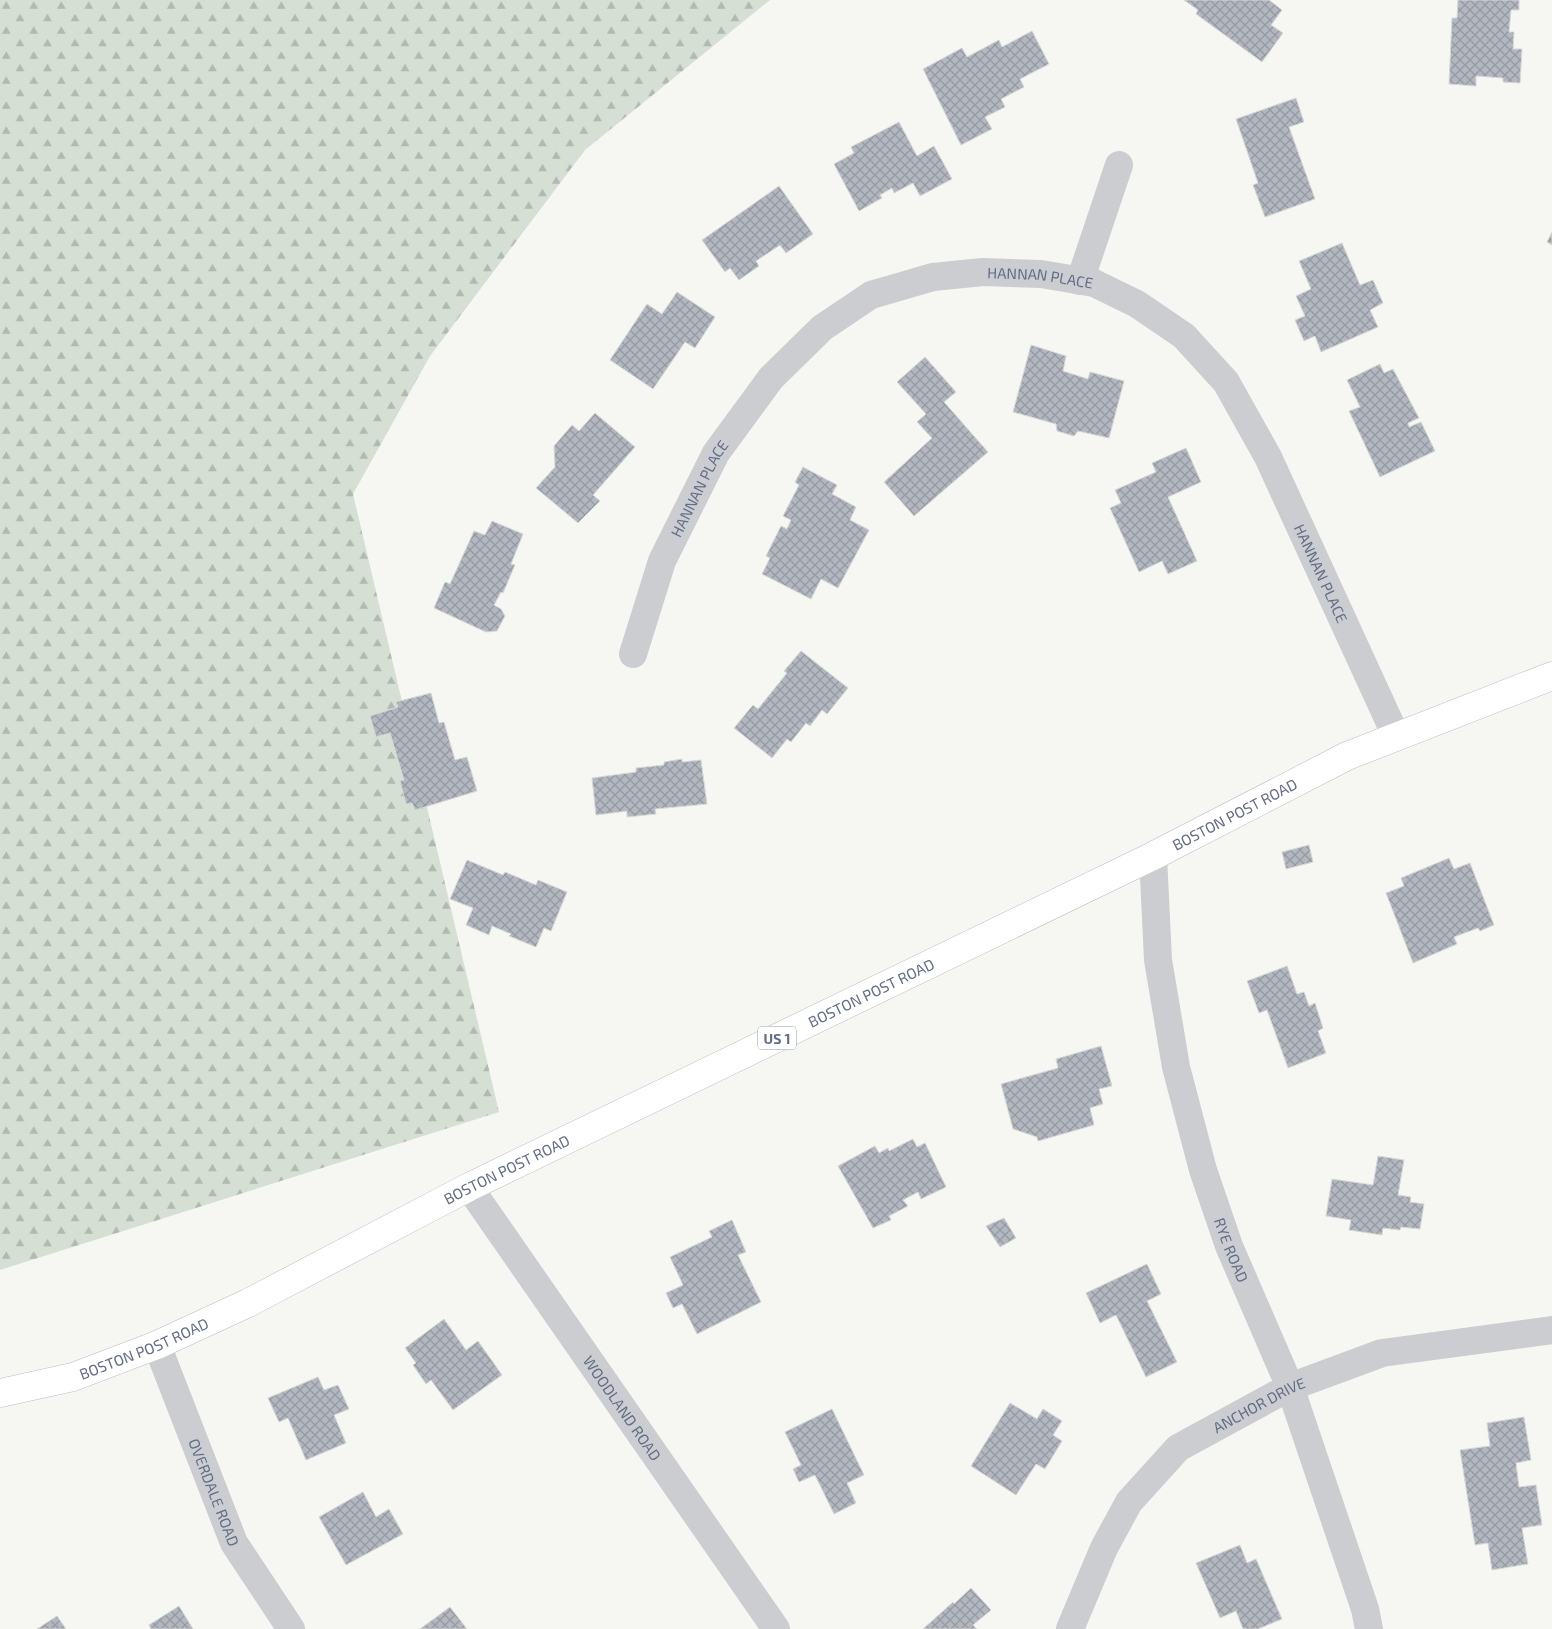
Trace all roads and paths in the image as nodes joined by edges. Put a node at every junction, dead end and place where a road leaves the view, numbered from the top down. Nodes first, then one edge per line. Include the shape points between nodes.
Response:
1 (1119, 165) dead end
2 (1080, 280) junction
3 (633, 654) dead end
4 (1552, 676) edge
5 (1396, 736) junction
6 (1153, 856) junction
7 (469, 1187) junction
8 (1552, 1330) edge
9 (156, 1345) junction
10 (1290, 1387) junction
11 (0, 1393) edge
12 (291, 1629) edge
13 (776, 1629) edge
14 (1070, 1629) edge
15 (1369, 1629) edge

1 - 2 street
2 - 3 street, HANNAN PLACE via 1041,274 983,272 933,277 871,295 822,328 770,378 716,453 662,562
2 - 5 street, HANNAN PLACE via 1094,283 1136,304 1184,336 1226,382 1268,457
4 - 5 main road, BOSTON POST ROAD / US 1
5 - 6 main road, BOSTON POST ROAD / US 1 via 1347,756
6 - 7 main road, BOSTON POST ROAD / US 1
6 - 10 street, RYE ROAD via 1158,960 1179,1076 1203,1170 1229,1246
7 - 9 main road, BOSTON POST ROAD / US 1 via 248,1303
7 - 13 street, WOODLAND ROAD
8 - 10 street, ANCHOR DRIVE via 1382,1353
9 - 11 main road, BOSTON POST ROAD / US 1 via 73,1377
9 - 12 street, OVERDALE ROAD via 234,1542
10 - 14 street, ANCHOR DRIVE via 1178,1448 1129,1502 1104,1548
10 - 15 street, RYE ROAD

